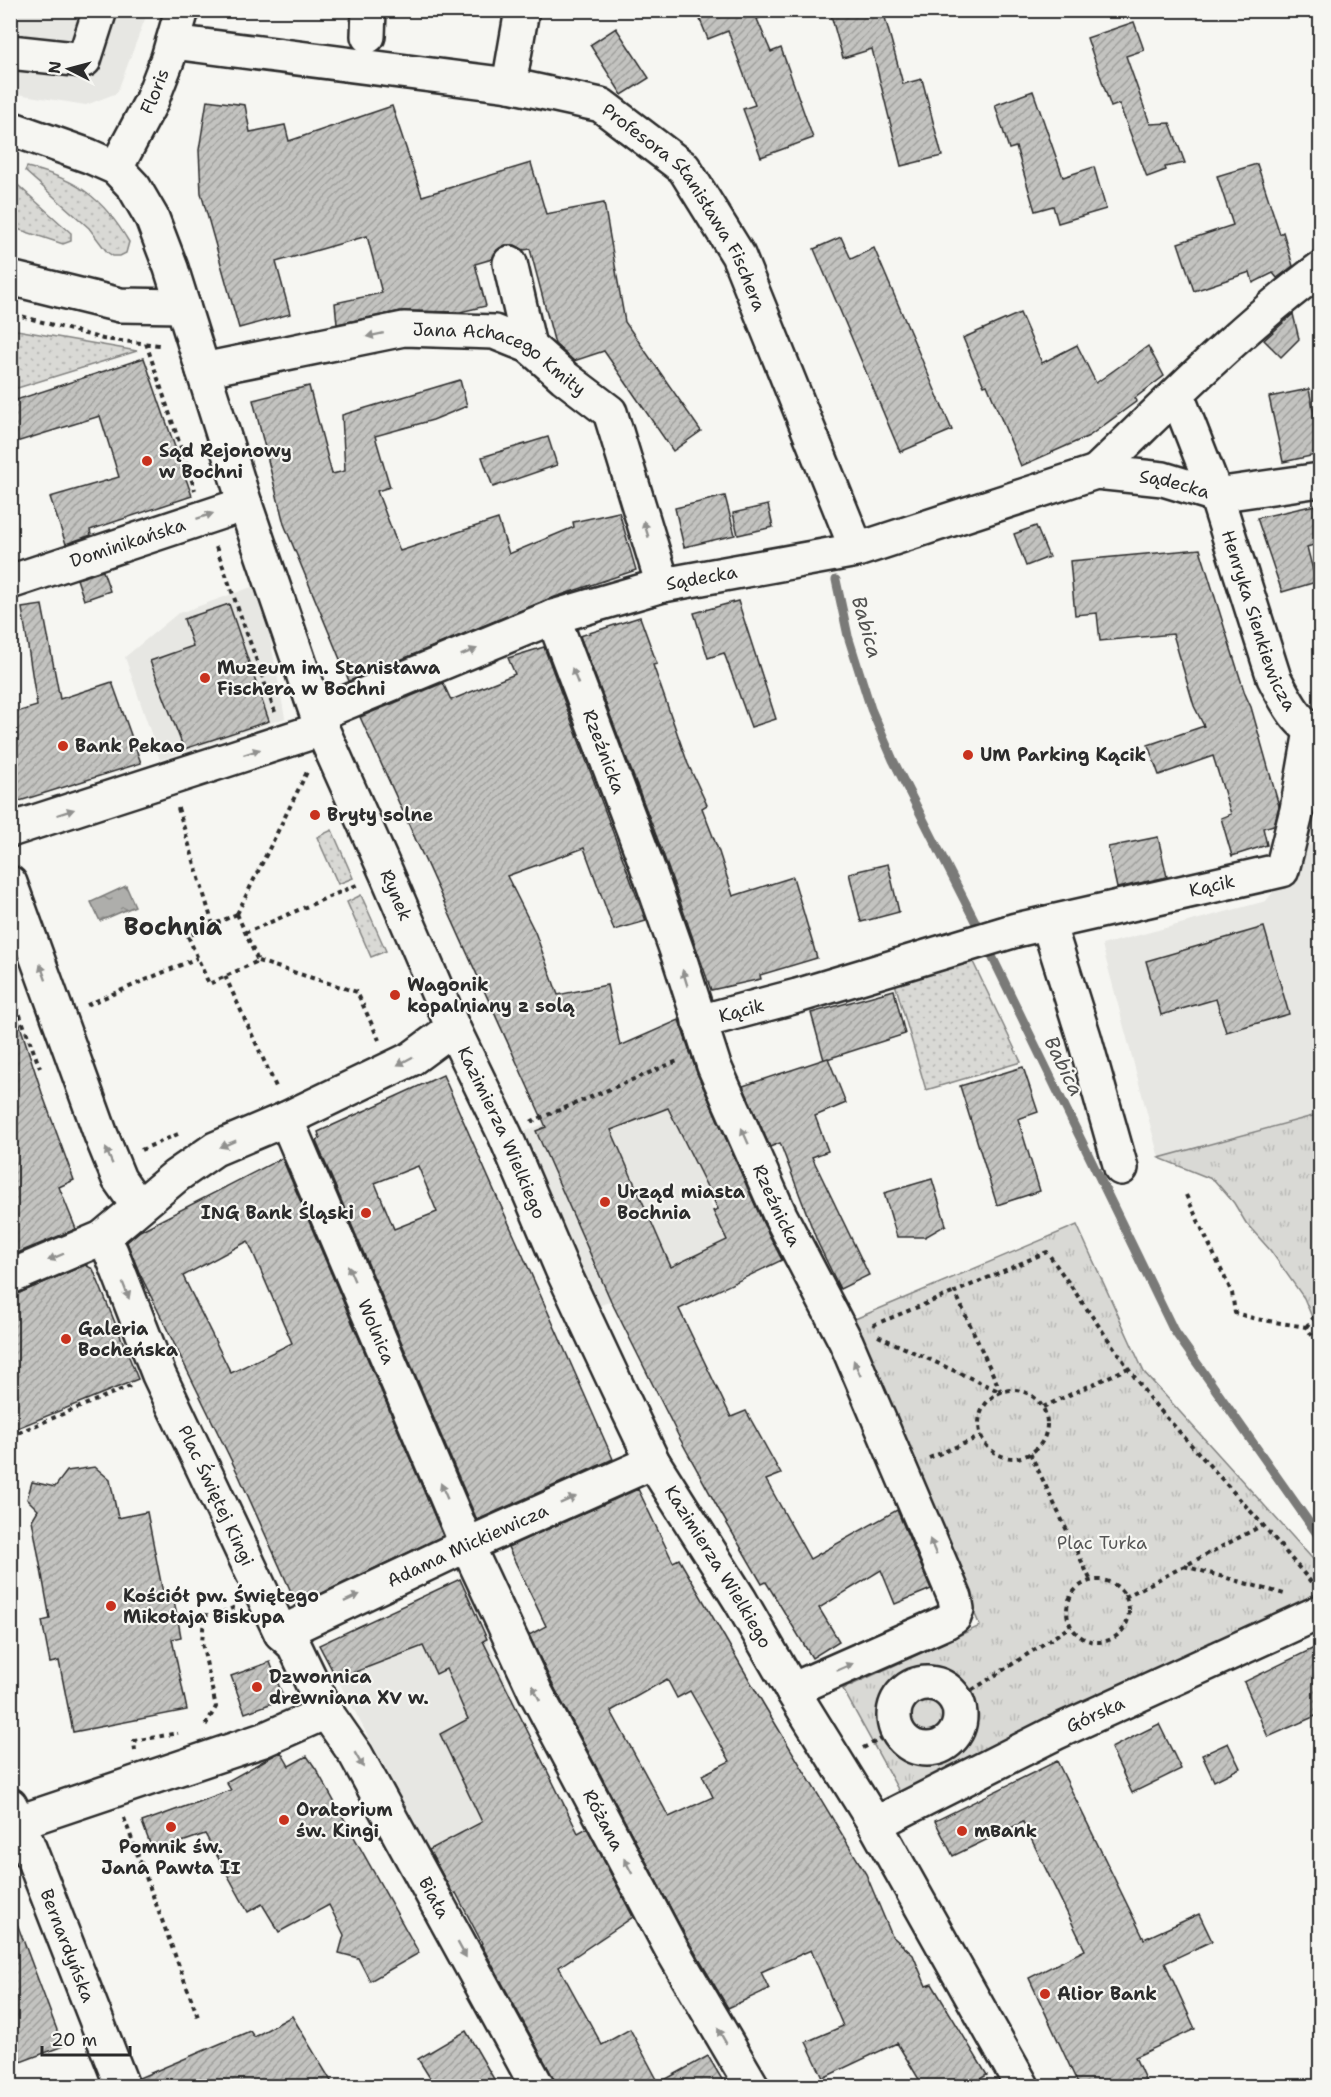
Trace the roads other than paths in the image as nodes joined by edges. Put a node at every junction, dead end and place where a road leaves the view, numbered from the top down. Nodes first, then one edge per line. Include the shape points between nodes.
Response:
1 (100, 10) edge
2 (182, 10) edge
3 (522, 10) edge
4 (173, 42) junction
5 (10, 52) edge
6 (509, 85) junction
7 (10, 128) edge
8 (116, 168) junction
9 (510, 263) dead end
10 (1320, 269) edge
11 (10, 278) edge
12 (183, 306) junction
13 (529, 346) junction
14 (203, 370) junction
15 (1177, 395) junction
16 (1096, 472) junction
17 (1320, 480) edge
18 (1216, 495) junction
19 (245, 504) junction
20 (857, 549) junction
21 (10, 582) edge
22 (663, 585) junction
23 (553, 617) junction
24 (320, 722) junction
25 (1316, 732) edge
26 (10, 830) edge
27 (10, 883) edge
28 (1048, 923) junction
29 (699, 1022) junction
30 (453, 1028) junction
31 (285, 1119) junction
32 (1121, 1168) dead end
33 (138, 1206) junction
34 (102, 1238) junction
35 (10, 1277) edge
36 (653, 1461) junction
37 (467, 1545) junction
38 (1317, 1599) edge
39 (281, 1633) junction
40 (792, 1690) junction
41 (957, 1700) joint
42 (326, 1712) junction
43 (15, 1813) edge
44 (875, 1824) junction
45 (122, 2086) edge
46 (537, 2086) edge
47 (752, 2086) edge
48 (1022, 2086) edge

1 - 5 street via 84,60
2 - 4 street, Floris
3 - 6 street
4 - 6 street, Profesora Stanisława Fischera
4 - 8 street, Floris via 151,102
6 - 20 street, Profesora Stanisława Fischera via 601,105 684,168 738,255
7 - 8 street
8 - 12 street, Rynek via 134,187 152,218
9 - 13 street
10 - 15 street, Sądecka via 1216,356
11 - 12 street via 120,305
12 - 14 street, Rynek
13 -> 14 street, Jana Achacego Kmity via 494,332 404,329
22 -> 13 street, Jana Achacego Kmity via 610,412
14 - 19 street, Rynek
15 - 16 street, Sądecka
15 - 18 street, Sądecka
16 - 18 street, Sądecka via 1163,478
16 - 20 street, Sądecka
17 - 18 street
18 - 25 street, Henryka Sienkiewicza via 1274,678 1288,704
21 -> 19 street, Dominikańska
19 - 24 street, Rynek
20 - 22 street, Sądecka
22 - 23 street, Sądecka
24 -> 23 street, Sądecka
29 -> 23 street, Rzeźnicka via 646,863
26 -> 24 street
24 - 30 street, Rynek
25 - 28 street, Kącik via 1282,870
33 -> 27 street via 119,1179 100,1135
28 - 29 street, Kącik
28 - 32 street
40 -> 29 street, Rzeźnicka via 954,1617 957,1609 851,1353 780,1215
30 -> 31 street via 411,1059
30 - 36 street, Kazimierza Wielkiego
31 -> 33 street via 215,1149
37 -> 31 street, Wolnica
33 - 34 street
34 -> 35 street
34 -> 39 street, Plac Świętej Kingi via 159,1375
37 -> 36 street, Adama Mickiewicza
36 - 40 street, Kazimierza Wielkiego
39 -> 37 street, Adama Mickiewicza
47 -> 37 street, Różana via 671,1948 535,1691
38 - 44 street, Górska
39 - 42 street, Plac Świętej Kingi via 294,1645
40 - 44 street, Kazimierza Wielkiego
41 - 41 street via 959,1725 954,1736 942,1745 918,1748 885,1737 894,1721 897,1703 910,1688 934,1684
42 - 43 street via 262,1740 138,1783
42 -> 46 street, Biała via 356,1755
43 - 45 street, Bernardyńska
44 - 48 street, Kazimierza Wielkiego

